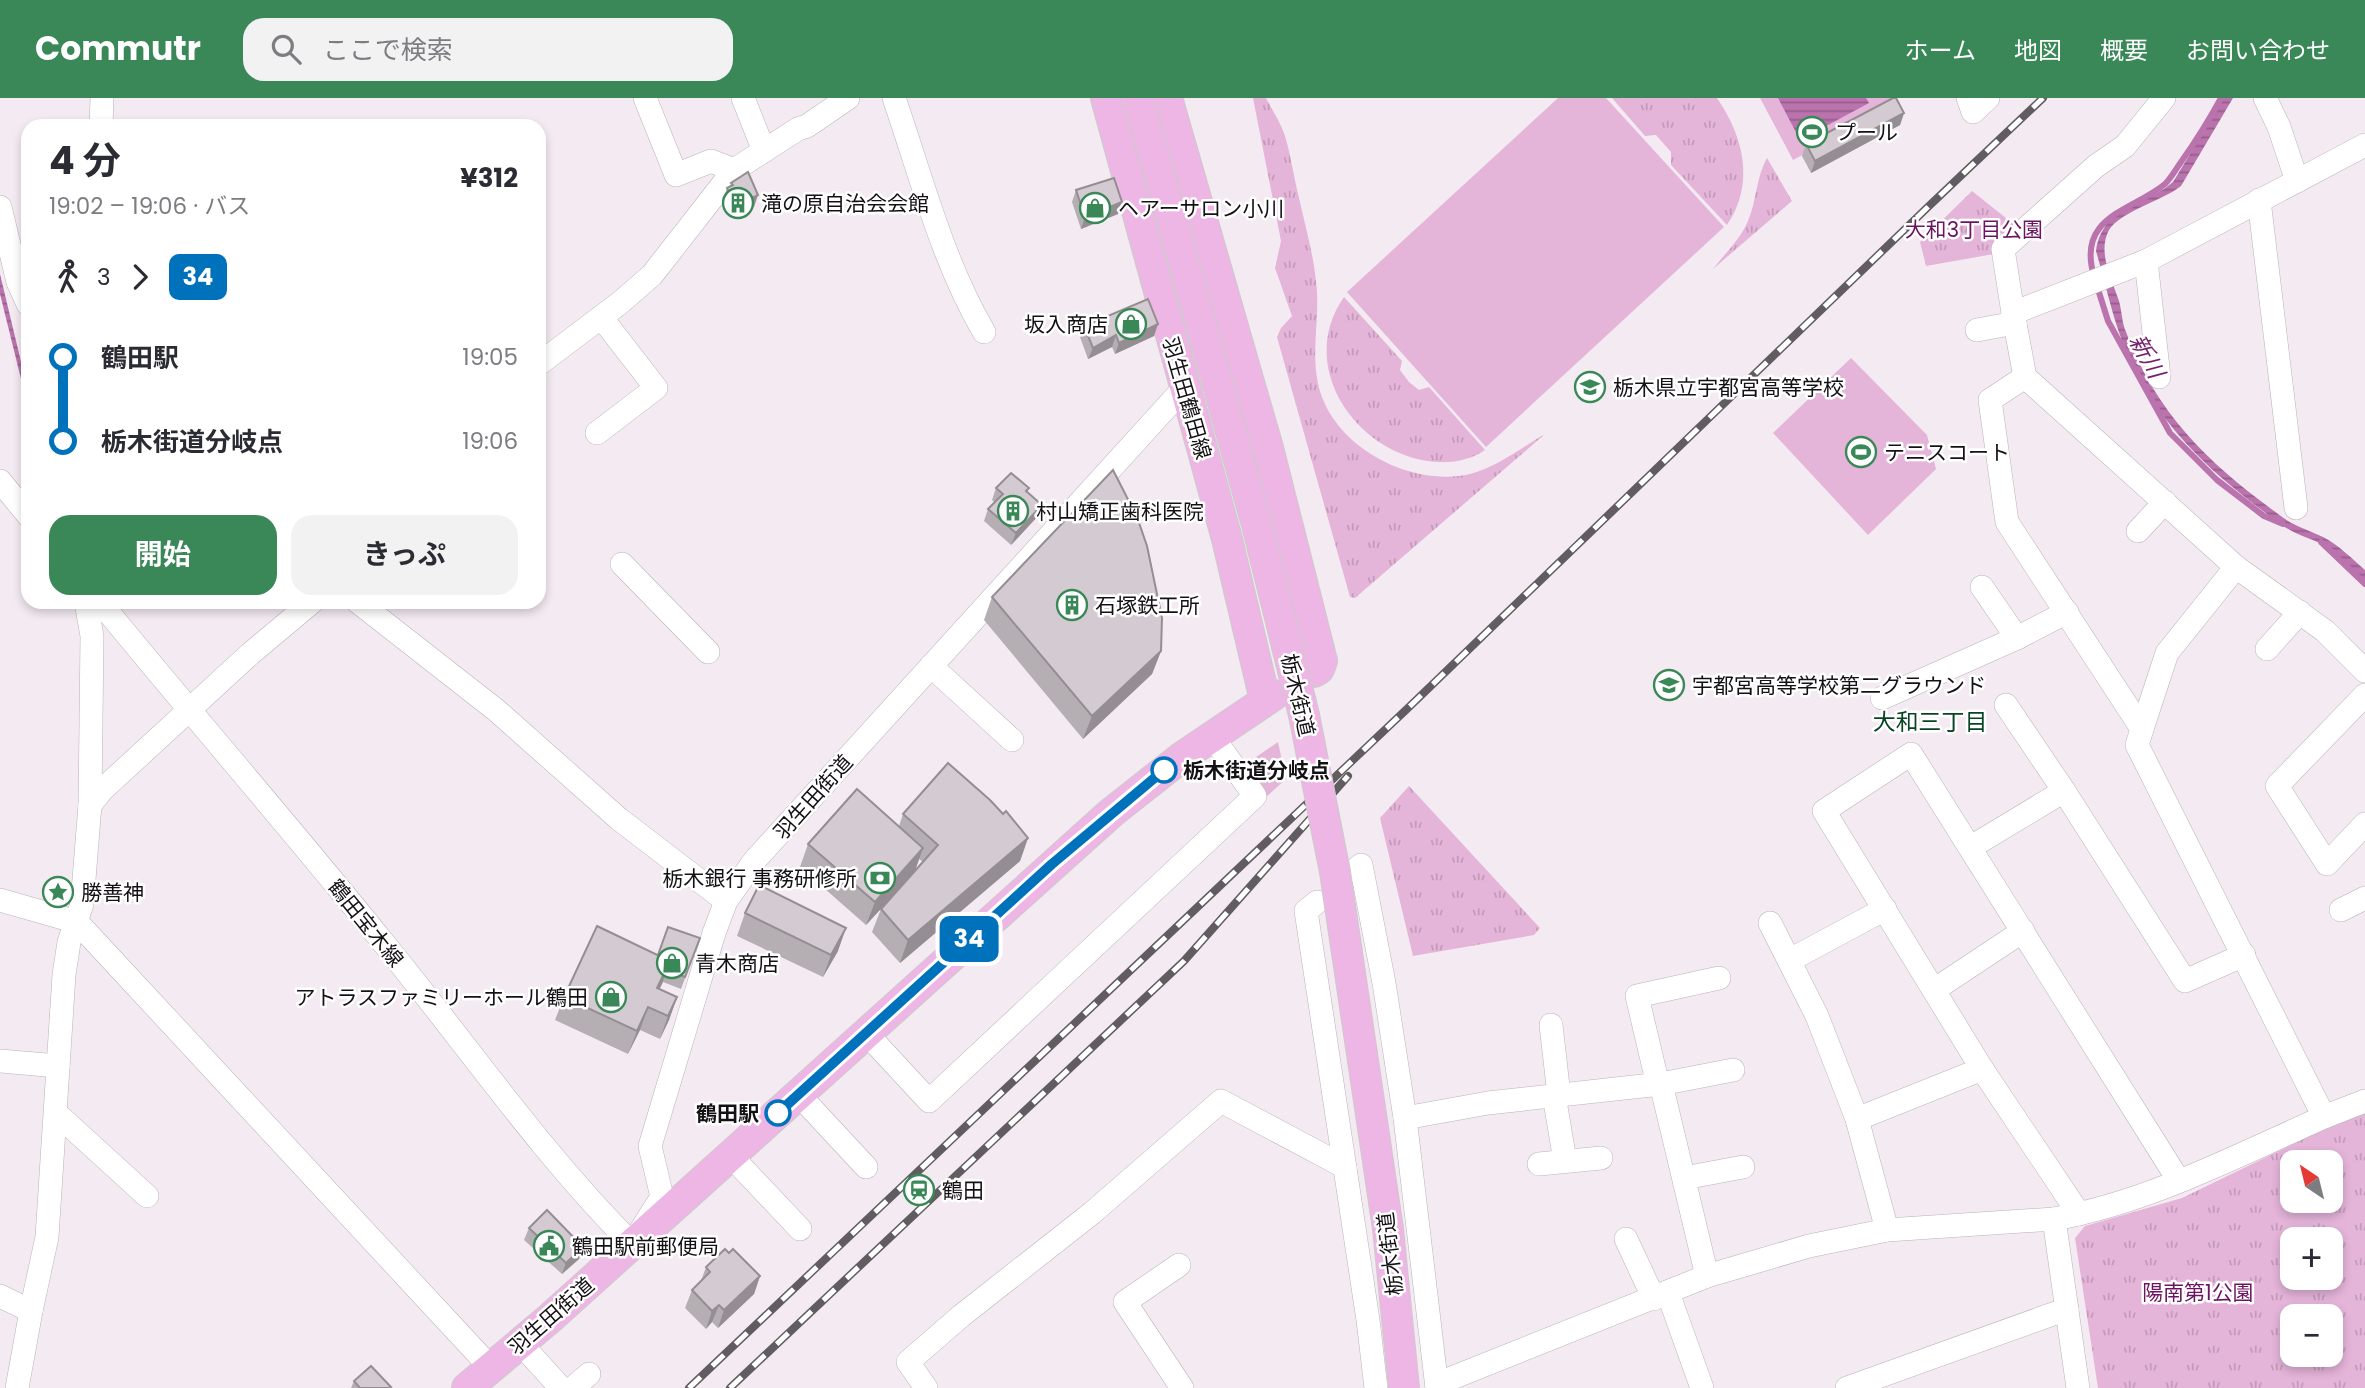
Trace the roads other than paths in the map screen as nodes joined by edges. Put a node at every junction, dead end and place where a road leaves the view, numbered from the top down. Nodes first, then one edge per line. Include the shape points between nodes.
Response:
1 (102, 98) edge
2 (645, 98) edge
3 (743, 98) edge
4 (848, 98) edge
5 (894, 98) edge
6 (1105, 98) edge
7 (1138, 98) edge
8 (1167, 98) edge
9 (1968, 98) edge
10 (1988, 98) edge
11 (2164, 98) edge
12 (2266, 98) edge
13 (101, 119) edge
14 (2365, 145) edge
15 (764, 151) junction
16 (734, 170) junction
17 (2297, 181) junction
18 (2259, 200) junction
19 (0, 207) edge
20 (2146, 261) junction
21 (21, 287) edge
22 (601, 317) junction
23 (2014, 318) junction
24 (1977, 330) dead end
25 (984, 332) dead end
26 (546, 359) edge
27 (2025, 377) junction
28 (2159, 377) dead end
29 (1184, 388) junction
30 (597, 433) dead end
31 (0, 481) edge
32 (2165, 502) junction
33 (21, 506) edge
34 (2297, 508) dead end
35 (2138, 531) dead end
36 (622, 564) dead end
37 (2236, 566) junction
38 (1982, 587) dead end
39 (87, 609) edge
40 (106, 609) edge
41 (304, 609) edge
42 (367, 609) edge
43 (2067, 612) junction
44 (2300, 612) junction
45 (2017, 638) junction
46 (2267, 649) dead end
47 (708, 652) dead end
48 (932, 666) junction
49 (2365, 671) edge
50 (1314, 672) dead end
51 (2365, 695) edge
52 (1882, 698) dead end
53 (2006, 705) dead end
54 (189, 710) junction
55 (2143, 729) junction
56 (1212, 736) junction
57 (1012, 740) dead end
58 (2064, 791) junction
59 (90, 805) junction
60 (2365, 824) edge
61 (1971, 847) junction
62 (1353, 871) dead end
63 (2365, 898) edge
64 (0, 900) edge
65 (726, 901) junction
66 (1317, 902) dead end
67 (1885, 909) junction
68 (2341, 910) dead end
69 (77, 922) junction
70 (1770, 922) dead end
71 (2023, 931) junction
72 (2244, 955) junction
73 (1790, 960) junction
74 (1719, 978) dead end
75 (1934, 990) junction
76 (1550, 1026) dead end
77 (866, 1033) junction
78 (0, 1061) edge
79 (58, 1066) junction
80 (1982, 1069) junction
81 (1733, 1070) dead end
82 (1660, 1084) junction
83 (799, 1095) junction
84 (1557, 1095) junction
85 (2365, 1101) edge
86 (56, 1113) junction
87 (2323, 1117) junction
88 (1405, 1118) junction
89 (1857, 1119) junction
90 (731, 1156) junction
91 (1601, 1158) dead end
92 (1565, 1161) junction
93 (1539, 1164) dead end
94 (866, 1167) dead end
95 (1345, 1167) junction
96 (1743, 1167) dead end
97 (1684, 1178) junction
98 (2179, 1181) junction
99 (147, 1196) dead end
100 (2079, 1214) junction
101 (2054, 1219) junction
102 (800, 1229) dead end
103 (1887, 1230) junction
104 (1626, 1239) dead end
105 (632, 1244) junction
106 (1179, 1265) dead end
107 (1707, 1276) junction
108 (0, 1296) edge
109 (1661, 1296) junction
110 (2067, 1309) junction
111 (30, 1311) junction
112 (520, 1343) junction
113 (491, 1368) junction
114 (1437, 1386) edge
115 (18, 1388) edge
116 (467, 1388) edge
117 (561, 1388) edge
118 (926, 1388) edge
119 (1182, 1388) edge
120 (1376, 1388) edge
121 (1404, 1388) edge
122 (1702, 1388) edge
123 (1847, 1388) edge
124 (2078, 1388) edge

1 - 13 street
2 - 16 street via 676,175 711,161
3 - 15 street
4 - 15 street
5 - 25 street via 952,267
6 - 29 main road, 羽生田鶴田線
7 - 121 main road, 栃木街道, bridge via 1304,715 1335,872 1388,1229
8 - 50 main road via 1296,554 1322,661
9 - 10 street via 1973,112
11 - 23 street via 2125,146 2003,249
12 - 17 street
14 - 17 street
15 - 16 street
16 - 22 street via 652,275
17 - 18 street
18 - 20 street
18 - 34 street
19 - 21 street
20 - 23 street
20 - 28 street
22 - 26 street
22 - 30 street via 656,388
23 - 24 street
23 - 27 street
27 - 32 street
27 - 43 street via 1990,400 2007,522
29 - 48 street, 羽生田街道
29 - 56 main road, 羽生田鶴田線 via 1270,697
31 - 33 street
32 - 35 street
32 - 37 street
36 - 47 street
37 - 44 street
37 - 55 street via 2167,653
38 - 45 street
39 - 59 street via 92,636
40 - 54 street, 鶴田宝木線
41 - 54 street
42 - 65 street via 496,710 619,819
43 - 45 street
43 - 55 street
44 - 46 street
44 - 49 street
45 - 52 street
48 - 57 street
48 - 65 street, 羽生田街道 via 755,860
51 - 60 street via 2277,786 2326,864
53 - 58 street
54 - 59 street
54 - 105 street, 鶴田宝木線 via 603,1215
55 - 72 street via 2137,745
56 - 77 main road, 羽生田鶴田線 via 1111,813
56 - 77 street via 1255,796 929,1101
58 - 61 street
58 - 72 street via 2185,981
59 - 69 street
61 - 67 street via 1911,754 1824,811
61 - 71 street
62 - 88 street via 1361,865
63 - 68 street
64 - 69 street
65 - 105 street, 羽生田街道 via 650,1146 662,1197
66 - 95 street via 1306,911
67 - 73 street
67 - 75 street
69 - 79 street via 64,975
69 - 113 street
70 - 73 street
71 - 75 street
71 - 98 street
72 - 87 street
73 - 89 street
74 - 82 street via 1637,996
75 - 80 street
76 - 84 street
77 - 83 main road, 羽生田鶴田線
78 - 79 street
79 - 86 street
80 - 89 street
80 - 100 street
81 - 82 street
82 - 84 street
82 - 97 street
83 - 90 main road, 羽生田鶴田線
83 - 94 street
84 - 88 street
84 - 92 street
85 - 87 street
86 - 99 street
86 - 111 street via 47,1237
87 - 98 street
88 - 114 street
89 - 103 street
90 - 102 street
90 - 105 main road, 羽生田鶴田線
91 - 92 street
92 - 93 street
95 - 118 street via 1221,1101 908,1362
95 - 120 street
96 - 97 street
97 - 107 street
98 - 100 street
100 - 101 street
101 - 103 street
101 - 110 street
103 - 107 street via 1809,1246
104 - 109 street
105 - 112 main road, 羽生田街道
106 - 119 street via 1125,1302
107 - 109 street
108 - 111 street
109 - 114 street
109 - 122 street
110 - 123 street
110 - 124 street
111 - 115 street
112 - 113 main road, 羽生田街道
112 - 117 street
113 - 116 main road, 羽生田街道

